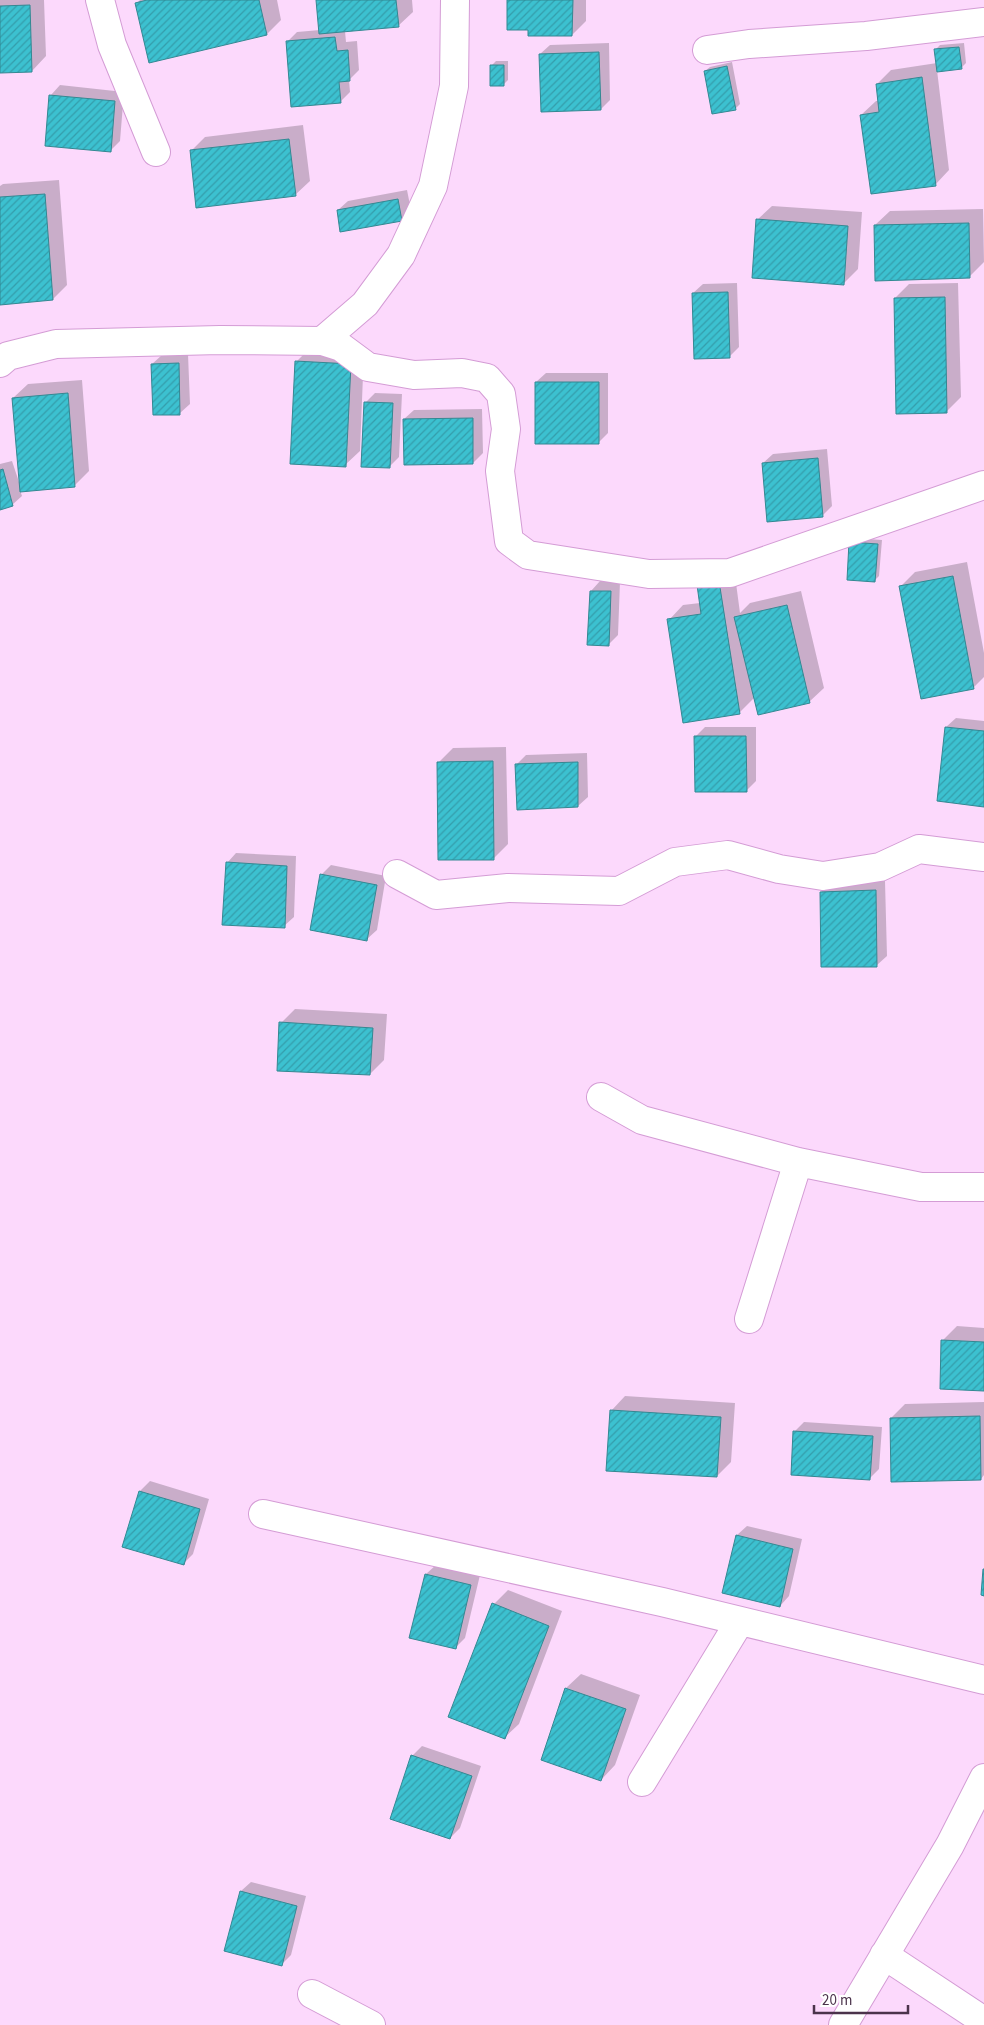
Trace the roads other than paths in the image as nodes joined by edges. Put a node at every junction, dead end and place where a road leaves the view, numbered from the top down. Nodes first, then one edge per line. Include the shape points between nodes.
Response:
1 (100, 0) edge
2 (455, 0) edge
3 (984, 22) edge
4 (708, 50) dead end
5 (156, 152) dead end
6 (322, 341) junction
7 (0, 363) edge
8 (984, 486) edge
9 (984, 857) edge
10 (397, 874) dead end
11 (602, 1096) dead end
12 (798, 1162) junction
13 (984, 1187) edge
14 (749, 1319) dead end
15 (263, 1514) dead end
16 (740, 1621) junction
17 (984, 1680) edge
18 (984, 1778) edge
19 (642, 1782) dead end
20 (884, 1955) junction
21 (312, 1994) dead end
22 (984, 2021) edge
23 (371, 2025) edge
24 (842, 2025) edge

1 - 5 street via 112,45
2 - 6 street via 454,86 433,186 401,255 365,304
3 - 4 street
6 - 7 street via 56,344 8,356
6 - 8 street via 341,347 368,367 414,375 462,373 487,378 500,394 506,428 500,471 509,541 528,555 649,574 730,573
9 - 10 street via 919,849 880,867 823,876 779,869 728,855 675,862 619,891 508,888 436,895
11 - 12 street via 642,1120
12 - 13 street via 921,1186
12 - 14 street
15 - 16 street
16 - 17 street
16 - 19 street
18 - 20 street via 950,1845
20 - 22 street
20 - 24 street
21 - 23 street

